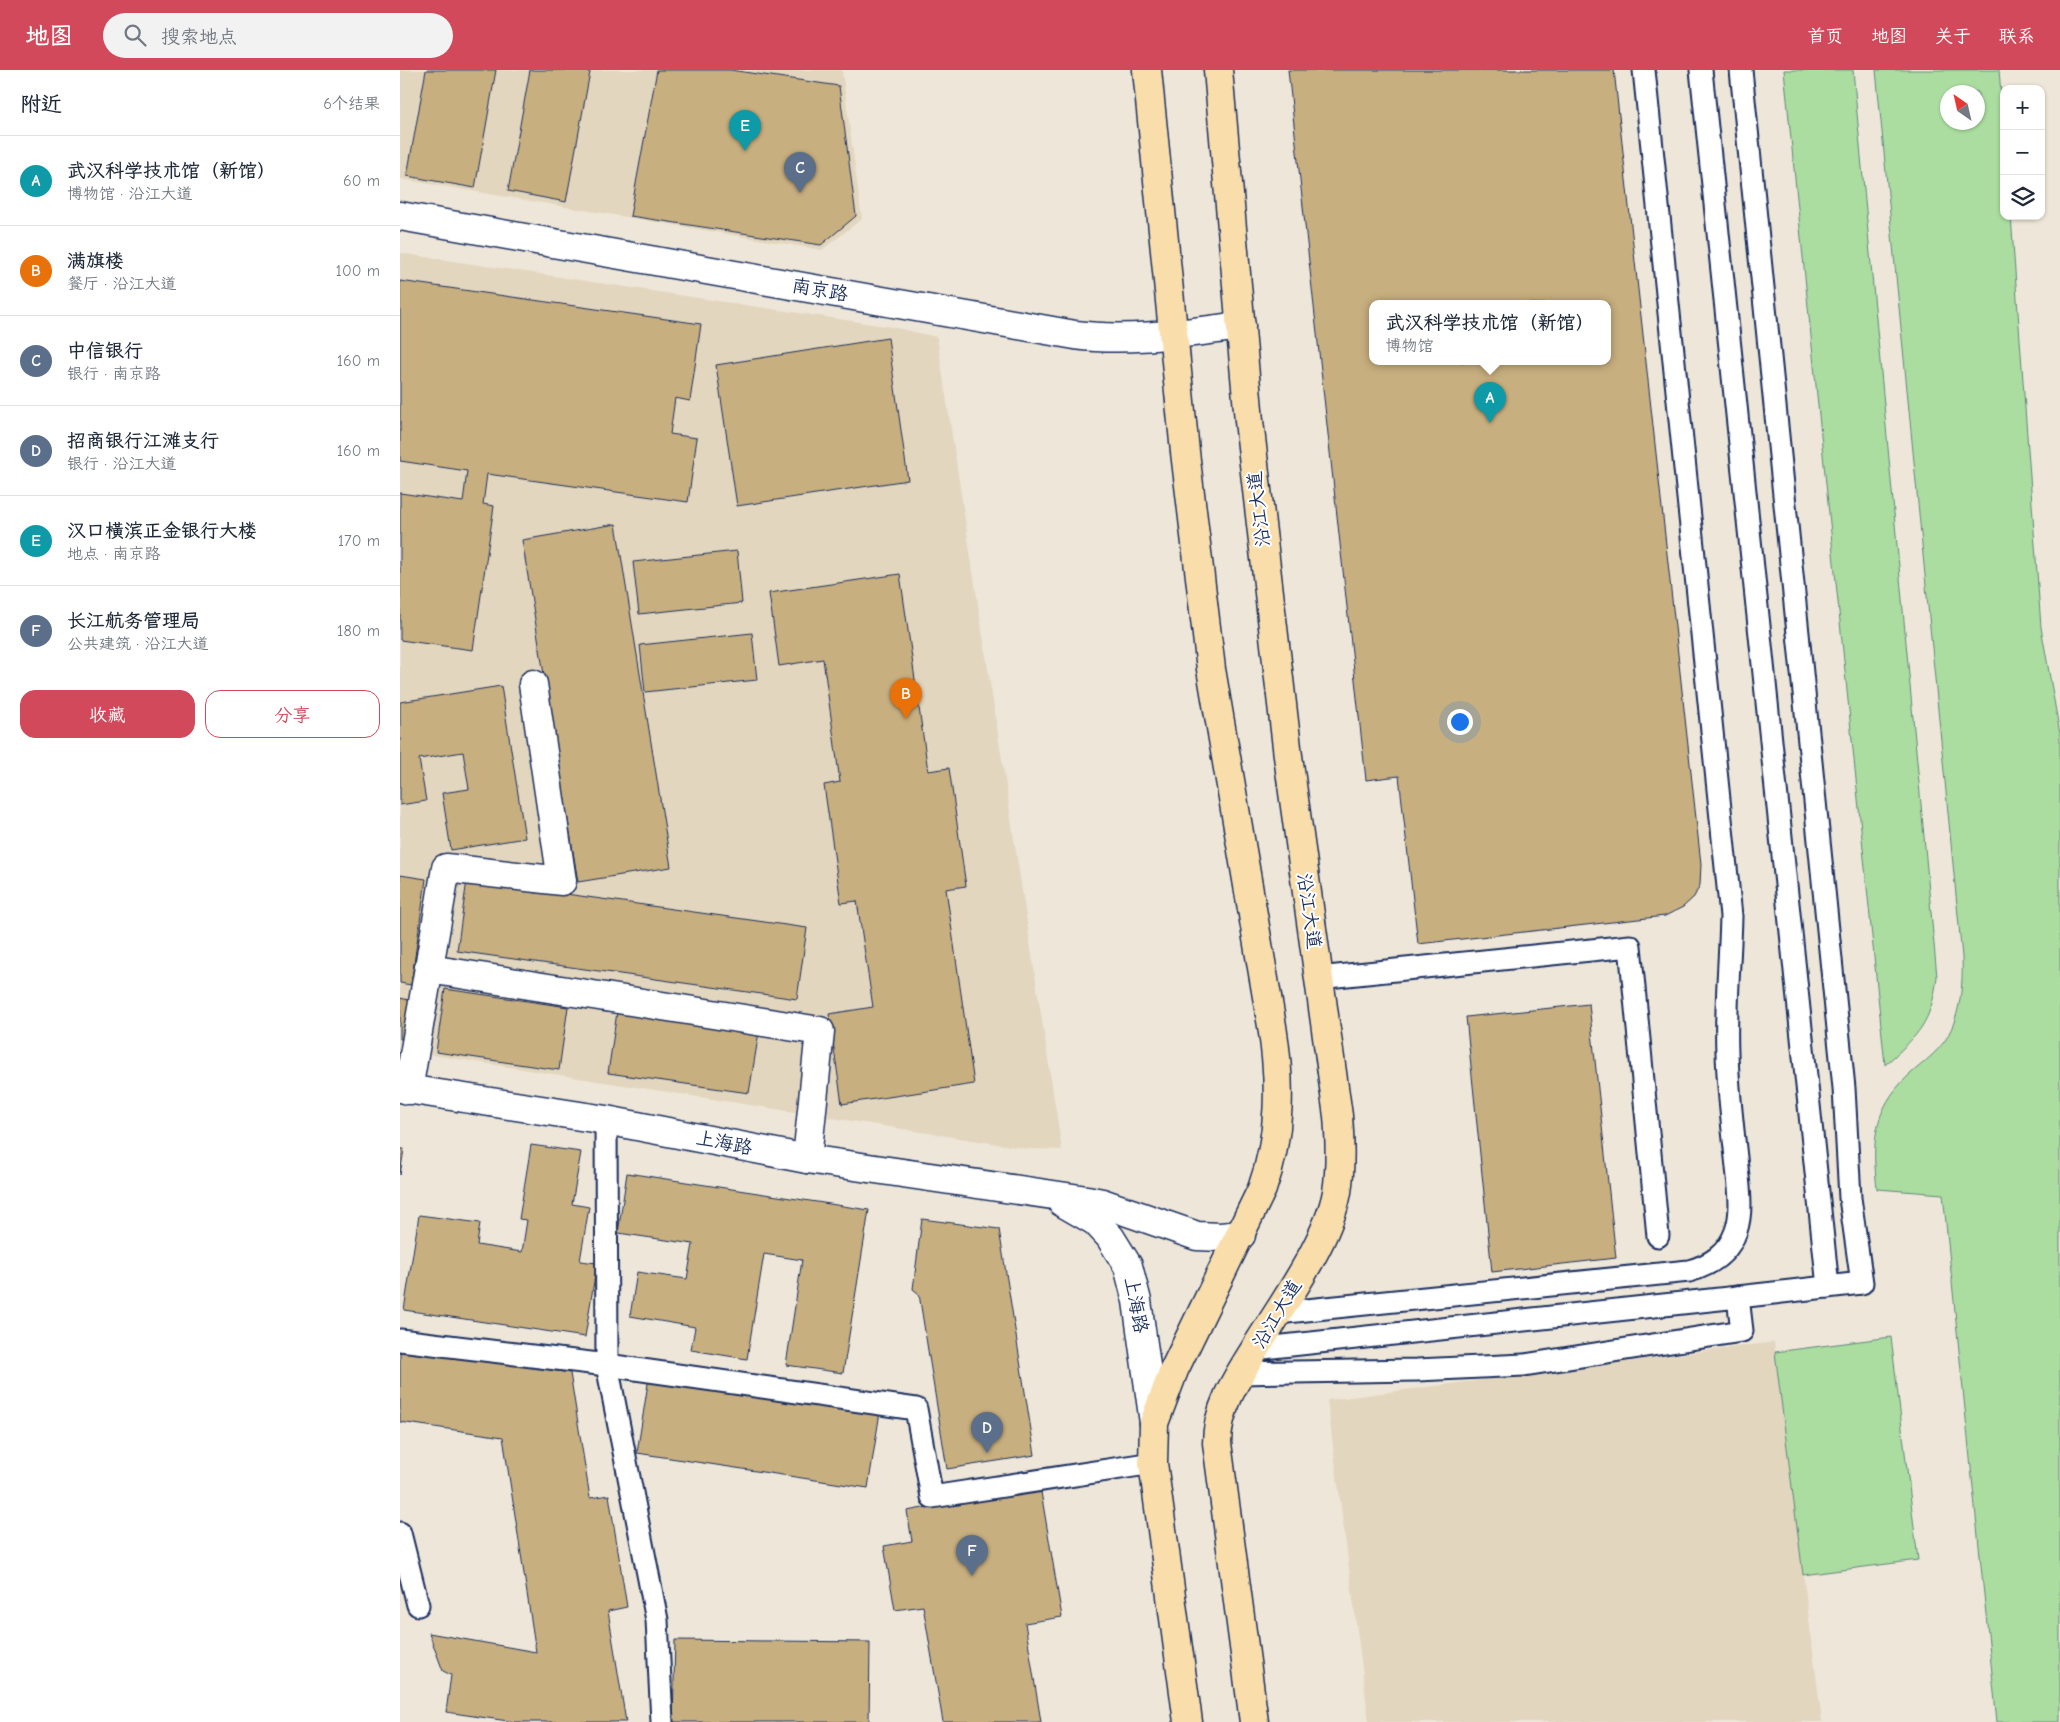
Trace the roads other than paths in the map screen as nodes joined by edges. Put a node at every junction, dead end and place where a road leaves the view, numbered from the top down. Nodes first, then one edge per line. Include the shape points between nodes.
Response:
1 (1148, 70) edge
2 (1218, 70) edge
3 (1644, 70) edge
4 (1701, 70) edge
5 (1741, 70) edge
6 (400, 216) edge
7 (1241, 326) junction
8 (1173, 335) junction
9 (533, 684) dead end
10 (429, 969) junction
11 (1318, 978) junction
12 (404, 1089) edge
13 (606, 1120) junction
14 (807, 1159) junction
15 (1048, 1193) junction
16 (1241, 1234) junction
17 (1658, 1236) dead end
18 (1828, 1287) junction
19 (1738, 1297) junction
20 (1277, 1313) junction
21 (400, 1340) edge
22 (1255, 1349) junction
23 (607, 1365) junction
24 (1240, 1373) junction
25 (1154, 1424) junction
26 (1153, 1463) junction
27 (400, 1533) edge
28 (418, 1605) dead end
29 (662, 1722) edge
30 (1188, 1722) edge
31 (1254, 1722) edge

1 - 8 main road
2 - 7 main road, 沿江大道
3 - 20 lane via 1731,916 1727,1053 1739,1222 1729,1246 1720,1257 1689,1271
4 - 18 lane
5 - 18 lane via 1844,1088 1850,1198 1862,1283
6 - 8 street, 南京路 via 1075,335 1106,339
7 - 8 street, 南京路
7 - 11 main road, 沿江大道 via 1248,421
8 - 16 main road via 1211,669 1277,1057 1279,1100 1276,1137 1262,1189
9 - 10 street via 562,881 446,868
10 - 12 street
10 - 14 street via 820,1031
11 - 17 lane via 1630,946
11 - 20 main road, 沿江大道 via 1338,1116 1341,1157 1337,1193 1322,1236
12 - 13 street, 上海路
13 - 14 street, 上海路
13 - 23 lane
14 - 15 street, 上海路
15 - 16 street, 上海路 via 1102,1203 1196,1236
15 - 25 street, 上海路 via 1095,1221 1110,1237 1128,1266 1134,1282
16 - 25 main road via 1174,1370
18 - 19 lane
19 - 22 lane
19 - 24 lane via 1742,1331 1524,1365
20 - 22 main road, 沿江大道
21 - 23 lane
22 - 24 main road, 沿江大道
23 - 26 lane via 916,1409 932,1497
23 - 29 lane via 657,1620
24 - 31 main road, 沿江大道 via 1218,1421 1217,1443
25 - 26 main road
26 - 30 main road
27 - 28 lane

